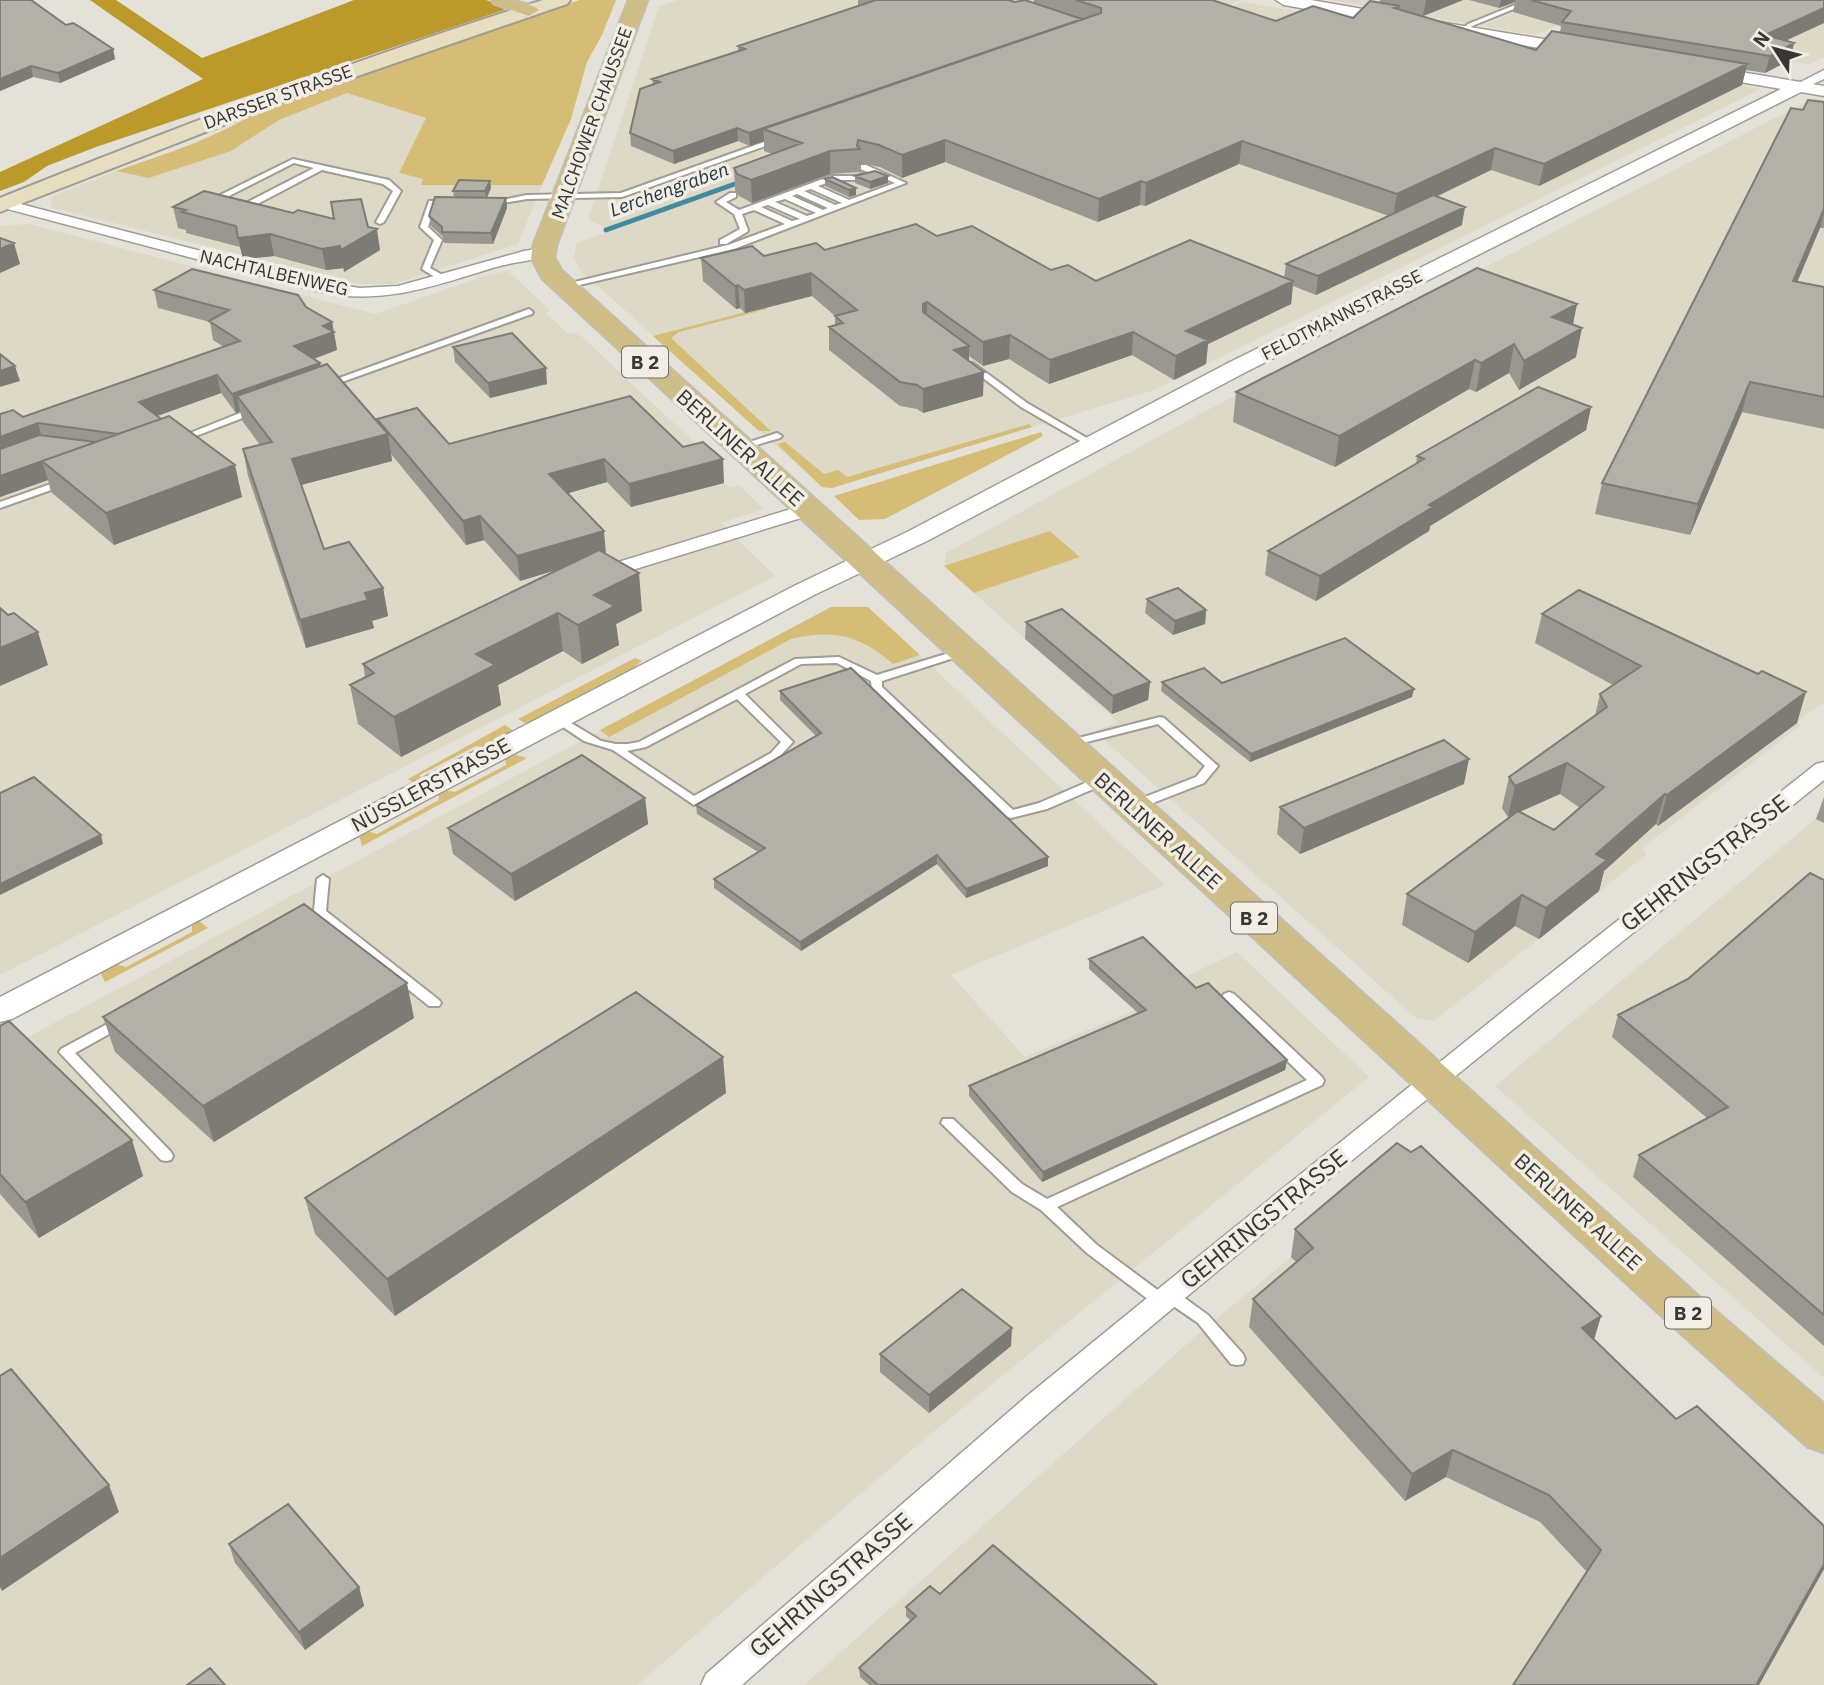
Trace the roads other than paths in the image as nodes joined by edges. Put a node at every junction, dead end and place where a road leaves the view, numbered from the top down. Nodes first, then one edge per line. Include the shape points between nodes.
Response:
1 (501, 0) edge
2 (561, 0) edge
3 (638, 0) edge
4 (1284, 0) edge
5 (1533, 0) edge
6 (529, 10) junction
7 (1464, 31) junction
8 (1600, 54) edge
9 (1682, 67) edge
10 (1824, 74) edge
11 (1798, 87) junction
12 (1824, 91) edge
13 (789, 137) edge
14 (322, 167) junction
15 (864, 171) junction
16 (853, 178) junction
17 (832, 179) junction
18 (811, 186) junction
19 (892, 187) junction
20 (882, 190) junction
21 (797, 191) junction
22 (733, 195) edge
23 (870, 195) junction
24 (785, 196) junction
25 (566, 197) junction
26 (769, 202) junction
27 (458, 203) edge
28 (483, 203) edge
29 (849, 203) junction
30 (2, 205) edge
31 (754, 207) junction
32 (243, 208) junction
33 (835, 208) junction
34 (255, 211) edge
35 (738, 213) junction
36 (822, 213) junction
37 (807, 219) junction
38 (380, 222) dead end
39 (792, 224) junction
40 (544, 249) junction
41 (443, 279) junction
42 (558, 283) junction
43 (528, 312) dead end
44 (960, 356) edge
45 (320, 387) edge
46 (269, 405) edge
47 (777, 436) dead end
48 (167, 444) edge
49 (1092, 444) junction
50 (738, 447) junction
51 (77, 477) edge
52 (0, 505) edge
53 (807, 510) junction
54 (864, 562) junction
55 (572, 582) edge
56 (962, 652) junction
57 (877, 680) junction
58 (738, 694) junction
59 (557, 719) junction
60 (1064, 745) junction
61 (618, 750) junction
62 (1824, 769) edge
63 (1118, 794) junction
64 (323, 879) dead end
65 (320, 912) junction
66 (296, 925) edge
67 (1230, 997) dead end
68 (434, 1003) dead end
69 (0, 1011) edge
70 (138, 1012) edge
71 (1434, 1082) junction
72 (948, 1124) dead end
73 (166, 1156) dead end
74 (1046, 1206) junction
75 (1166, 1298) junction
76 (1237, 1359) dead end
77 (1824, 1432) edge
78 (718, 1685) edge

1 - 6 main road
2 - 6 main road, DARSSER STRASSE
3 - 25 main road, MALCHOWER CHAUSSEE
4 - 7 street
5 - 7 lane
6 - 30 main road, DARSSER STRASSE via 275,97
7 - 8 street
9 - 11 street
10 - 11 street, FELDTMANNSTRASSE
11 - 12 street
11 - 49 street, FELDTMANNSTRASSE
13 - 25 lane via 622,195
14 - 32 lane
14 - 32 lane via 293,161 209,203
14 - 38 lane via 372,177 397,191
15 - 16 lane
15 - 19 lane
15 - 19 lane via 902,183
16 - 17 lane
16 - 20 lane
17 - 18 lane
17 - 23 lane
18 - 21 lane
18 - 29 lane
19 - 20 lane
20 - 23 lane
21 - 24 lane
21 - 33 lane
22 - 35 lane via 720,202
23 - 29 lane
24 - 26 lane
24 - 36 lane
25 - 28 lane
25 - 40 main road, MALCHOWER CHAUSSEE
26 - 31 lane
26 - 37 lane
27 - 41 lane via 432,203 425,227 438,240 426,269
29 - 33 lane
30 - 41 street, NACHTALBENWEG via 337,290 386,292
31 - 35 lane
31 - 39 lane
32 - 34 lane
33 - 36 lane
35 - 42 lane via 744,230 728,240
36 - 37 lane
37 - 39 lane
39 - 42 lane via 731,247
40 - 41 street, NACHTALBENWEG
40 - 42 main road, BERLINER ALLEE / B 2 via 545,266
42 - 50 main road, BERLINER ALLEE / B 2
43 - 45 lane
44 - 49 lane via 1024,405
46 - 48 lane
47 - 50 lane
49 - 54 street, FELDTMANNSTRASSE
50 - 53 main road, BERLINER ALLEE / B 2
51 - 52 lane
53 - 54 main road, BERLINER ALLEE / B 2
53 - 55 street
54 - 56 main road, BERLINER ALLEE / B 2
54 - 59 street, NÜSSLERSTRASSE
56 - 57 lane
56 - 60 main road, BERLINER ALLEE / B 2
57 - 58 lane via 839,660 799,661
57 - 63 lane via 876,688 1011,814
58 - 61 lane via 642,746
58 - 61 lane via 787,742 775,755 694,801
59 - 61 lane via 595,744
59 - 69 street, NÜSSLERSTRASSE
60 - 63 main road, BERLINER ALLEE / B 2
60 - 63 lane via 1160,720 1212,765 1200,780
62 - 71 street, GEHRINGSTRASSE
63 - 71 main road, BERLINER ALLEE / B 2
64 - 65 lane
65 - 66 lane
65 - 68 lane
67 - 74 lane via 1317,1081
70 - 73 lane via 66,1052
71 - 75 street, GEHRINGSTRASSE
71 - 77 main road, BERLINER ALLEE / B 2
72 - 74 lane via 1017,1188
74 - 75 lane via 1092,1249
75 - 76 lane via 1203,1319
75 - 78 street, GEHRINGSTRASSE

